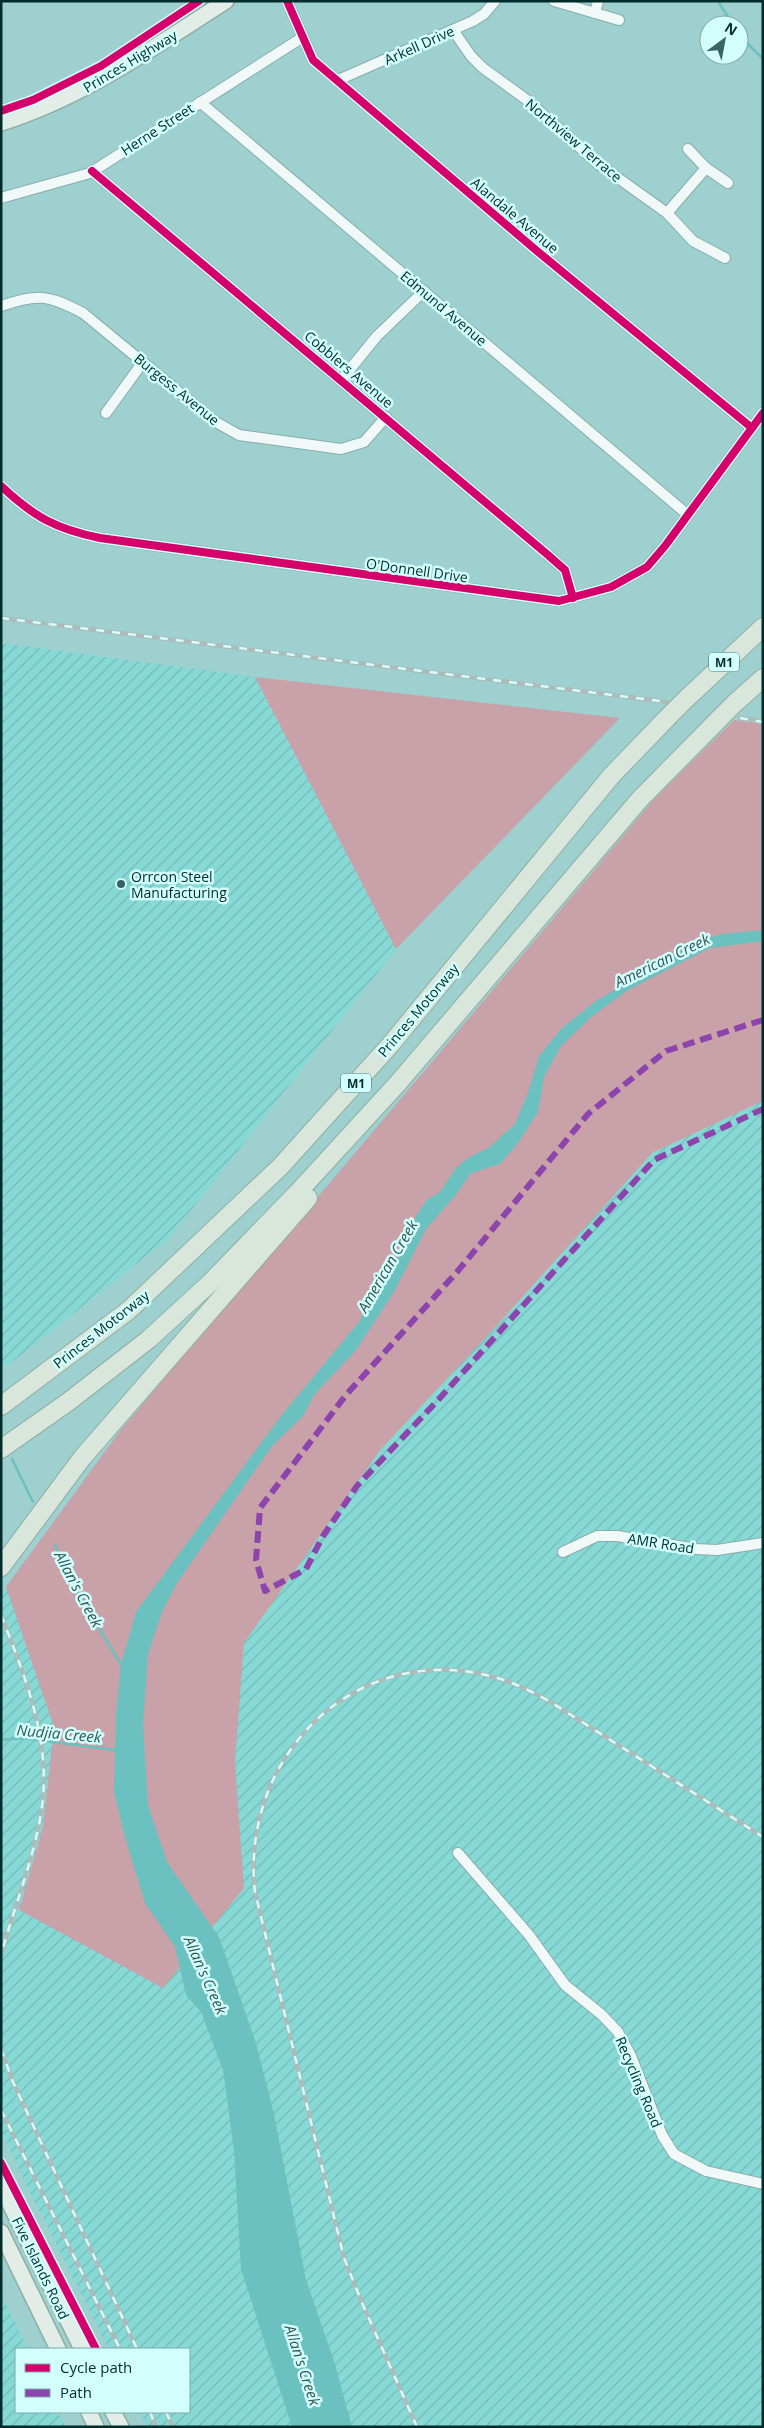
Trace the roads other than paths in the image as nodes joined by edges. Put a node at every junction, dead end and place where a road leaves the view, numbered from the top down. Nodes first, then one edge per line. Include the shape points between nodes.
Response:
1 (226, 1) edge
2 (287, 1) edge
3 (495, 1) edge
4 (554, 1) edge
5 (598, 1) edge
6 (595, 14) junction
7 (619, 20) dead end
8 (453, 30) junction
9 (303, 37) junction
10 (338, 80) junction
11 (200, 102) junction
12 (1, 123) edge
13 (688, 149) dead end
14 (706, 168) junction
15 (92, 171) junction
16 (728, 183) dead end
17 (1, 198) edge
18 (667, 213) junction
19 (726, 258) dead end
20 (424, 291) junction
21 (1, 306) edge
22 (143, 362) junction
23 (342, 379) junction
24 (106, 413) dead end
25 (763, 413) edge
26 (386, 417) junction
27 (752, 428) junction
28 (1, 486) edge
29 (688, 515) junction
30 (573, 598) junction
31 (763, 627) edge
32 (763, 678) edge
33 (398, 1083) junction
34 (1, 1406) edge
35 (1, 1449) edge
36 (763, 1543) edge
37 (563, 1552) dead end
38 (3, 1565) edge
39 (458, 1853) dead end
40 (763, 2184) edge
41 (1, 2186) edge
42 (1, 2232) edge
43 (58, 2348) edge
44 (82, 2348) edge
45 (89, 2413) edge
46 (114, 2413) edge
47 (96, 2427) edge
48 (121, 2427) edge

1 - 12 main road, Princes Highway via 97,83
2 - 9 street, Alandale Avenue
3 - 8 street, Arkell Drive via 484,14
4 - 6 street
5 - 6 street
6 - 7 street
8 - 10 street, Arkell Drive
8 - 18 street, Northview Terrace via 471,56 489,73 528,100 597,163
9 - 10 street, Alandale Avenue via 313,60
9 - 11 street, Herne Street
10 - 27 street, Alandale Avenue
11 - 15 street, Herne Street
11 - 20 street, Edmund Avenue
13 - 14 street
14 - 16 street
14 - 18 street
15 - 17 street, Herne Street
15 - 23 street, Cobblers Avenue
18 - 19 street, Northview Terrace via 692,242
20 - 23 street via 377,336
20 - 29 street, Edmund Avenue
21 - 22 street, Burgess Avenue via 30,296 60,301 83,313
22 - 24 street
22 - 26 street, Burgess Avenue via 214,420 239,435 341,449 364,442
23 - 26 street, Cobblers Avenue
25 - 27 street, O'Donnell Drive
26 - 30 street, Cobblers Avenue via 564,570
27 - 29 street, O'Donnell Drive
28 - 30 street, O'Donnell Drive via 45,521 59,528 100,538 541,600
29 - 30 street, O'Donnell Drive via 647,566 611,588
31 - 34 highway, Princes Motorway / M1, bridge via 612,775 391,1044 281,1166 129,1310
32 - 33 highway, M1, bridge via 640,799
33 - 35 highway, M1 via 210,1283 68,1402
33 - 38 highway via 344,1156 82,1458
36 - 37 street, AMR Road via 717,1550 597,1536
39 - 40 street, Recycling Road via 529,1935 565,1985 618,2032 662,2135 674,2154 706,2172
41 - 44 main road, Five Islands Road
42 - 43 main road, Five Islands Road
45 - 47 main road
46 - 48 main road

